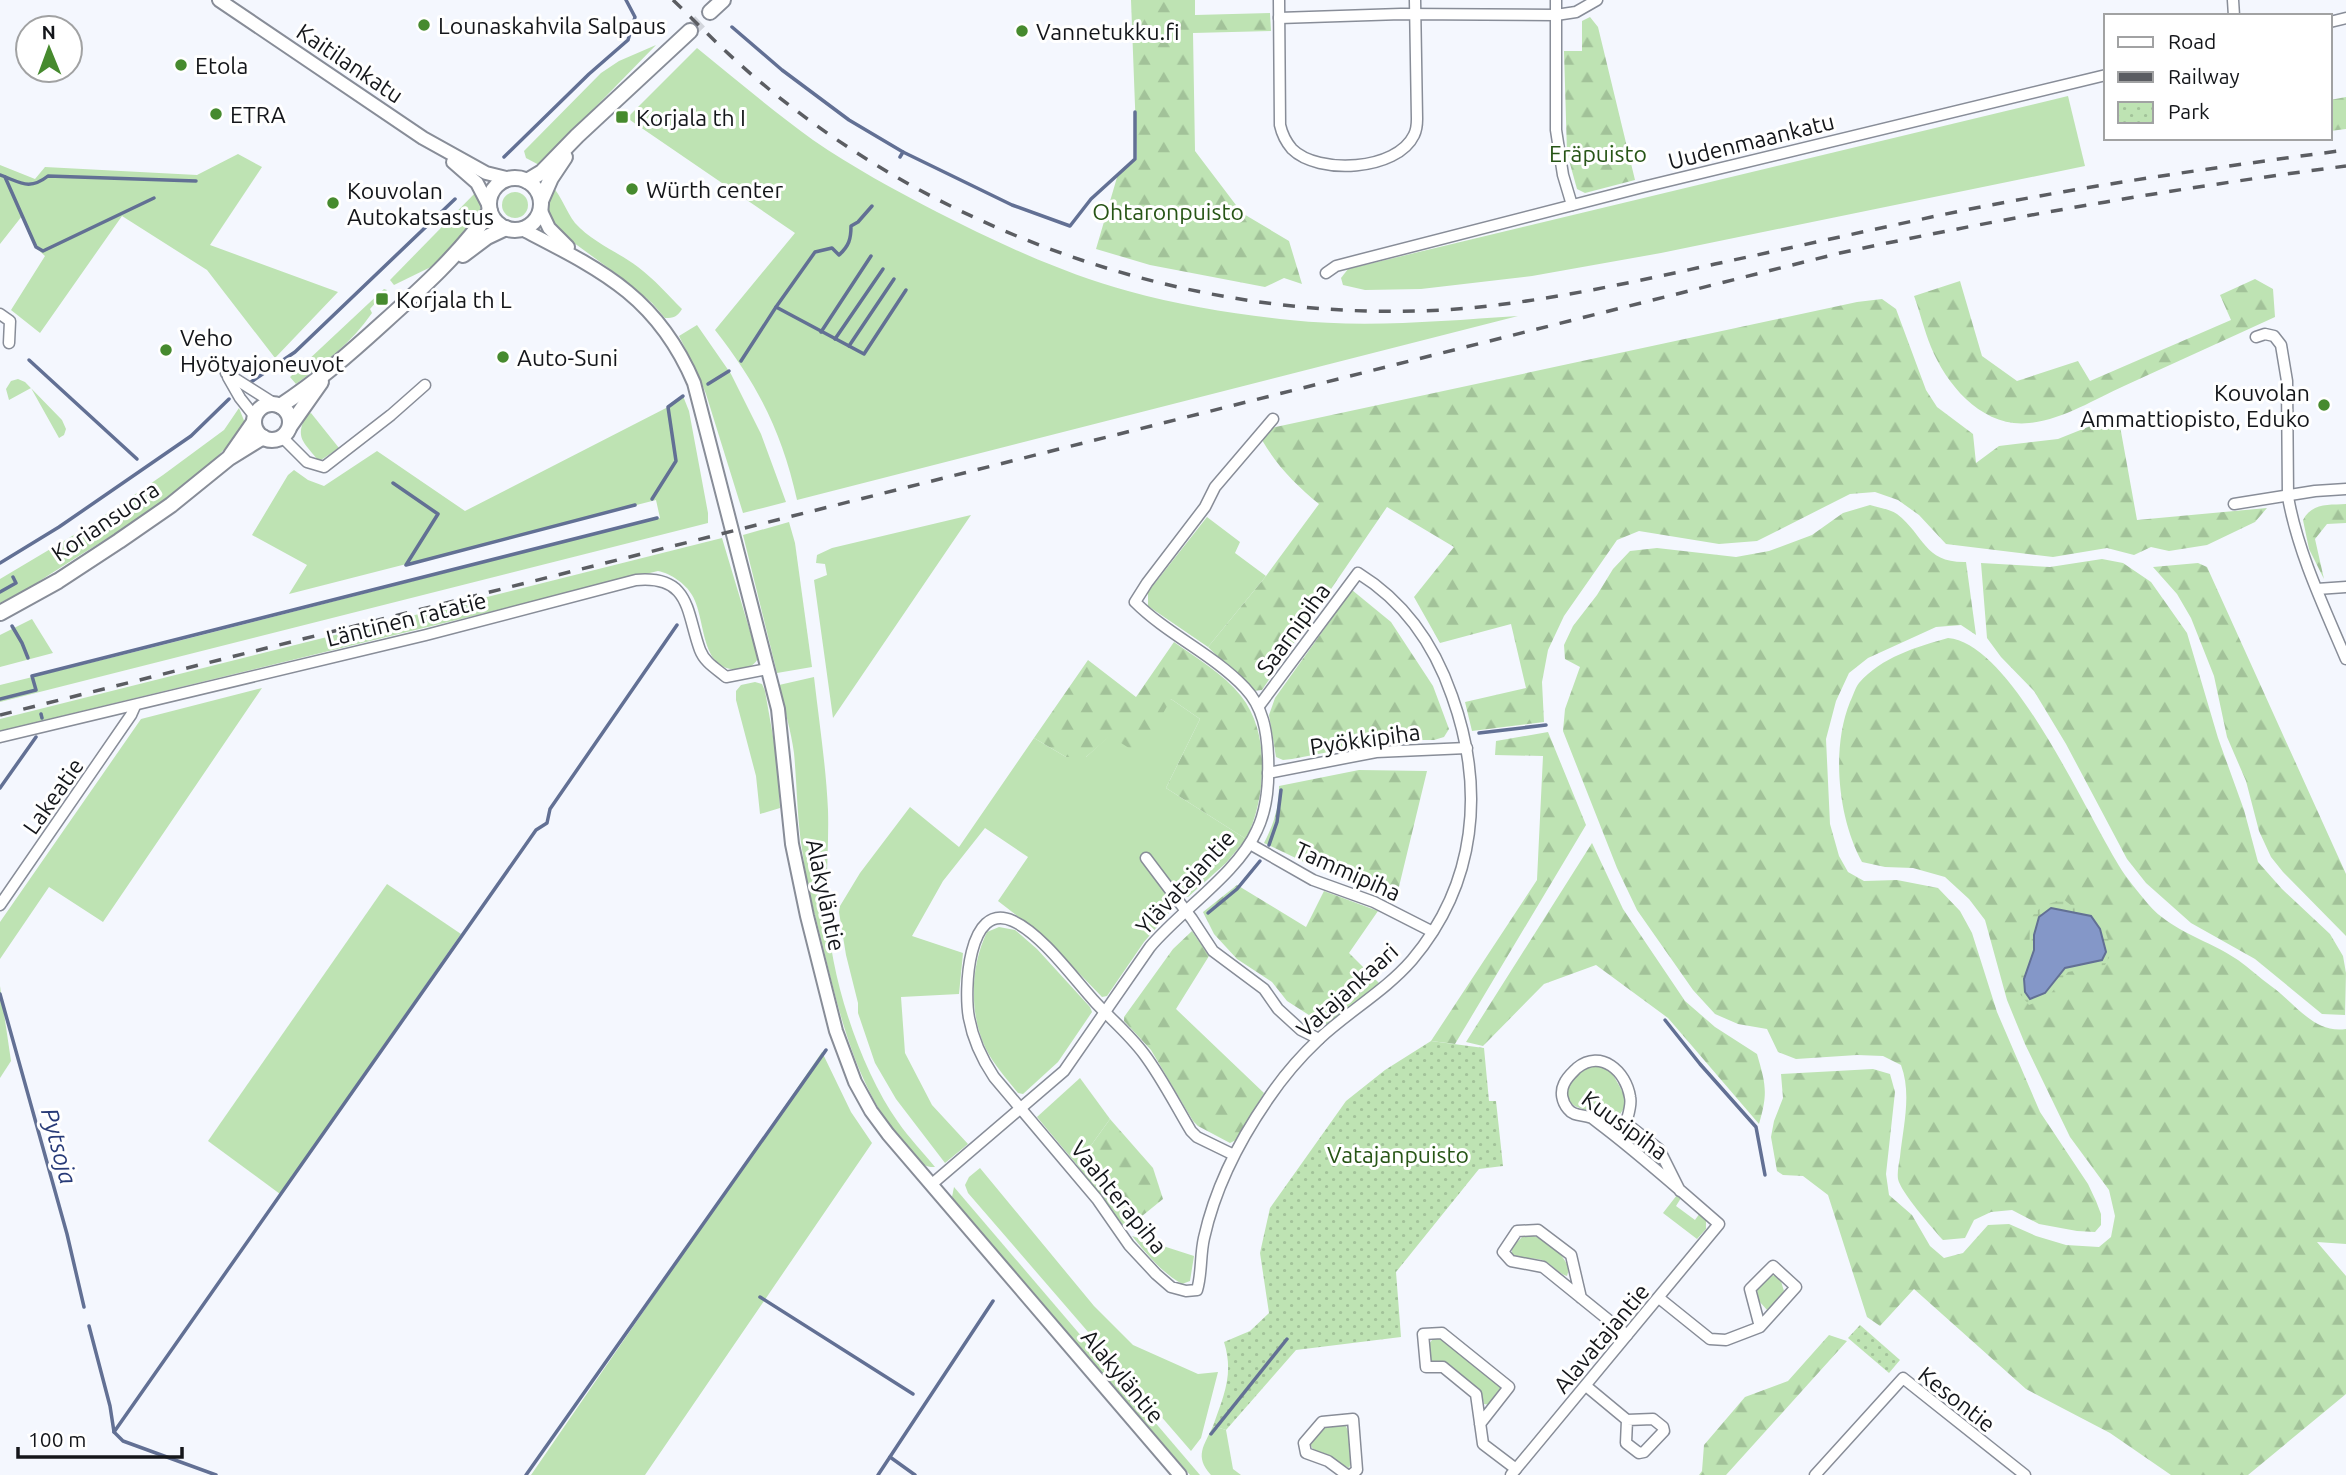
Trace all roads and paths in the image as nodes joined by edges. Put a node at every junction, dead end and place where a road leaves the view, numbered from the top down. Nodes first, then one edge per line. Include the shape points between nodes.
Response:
1 (219, 0) edge
2 (723, 0) edge
3 (1279, 0) edge
4 (1415, 0) edge
5 (1556, 0) edge
6 (1597, 0) edge
7 (710, 12) tunnel mouth
8 (1415, 15) junction
9 (1556, 15) junction
10 (1279, 18) junction
11 (690, 31) tunnel mouth
12 (2104, 75) edge
13 (587, 128) junction
14 (423, 138) junction
15 (510, 179) junction
16 (527, 181) junction
17 (541, 205) junction
18 (1572, 205) junction
19 (490, 209) junction
20 (506, 228) junction
21 (522, 229) junction
22 (582, 259) junction
23 (1326, 273) dead end
24 (435, 276) junction
25 (0, 314) edge
26 (2256, 337) dead end
27 (9, 343) dead end
28 (325, 375) junction
29 (425, 385) dead end
30 (277, 405) junction
31 (255, 419) junction
32 (1273, 419) dead end
33 (286, 431) junction
34 (263, 437) junction
35 (229, 458) junction
36 (2346, 489) edge
37 (2288, 497) junction
38 (2234, 505) dead end
39 (1358, 573) joint
40 (2346, 587) edge
41 (2317, 589) junction
42 (0, 613) edge
43 (2346, 659) edge
44 (767, 669) junction
45 (135, 706) junction
46 (1259, 706) junction
47 (0, 737) edge
48 (1467, 748) junction
49 (1268, 774) junction
50 (1250, 844) junction
51 (1146, 858) dead end
52 (0, 905) edge
53 (1185, 909) junction
54 (1432, 931) junction
55 (1105, 1013) junction
56 (1319, 1039) junction
57 (1021, 1110) junction
58 (1626, 1123) junction
59 (1615, 1135) junction
60 (1234, 1155) junction
61 (932, 1184) junction
62 (1680, 1191) junction
63 (1719, 1224) joint
64 (1196, 1290) joint
65 (1581, 1298) junction
66 (1659, 1298) junction
67 (1760, 1327) junction
68 (1627, 1335) junction
69 (1586, 1387) junction
70 (1627, 1420) dead end
71 (1480, 1424) junction
72 (2010, 1465) junction
73 (1514, 1472) edge
74 (1180, 1475) edge
75 (1349, 1475) edge
76 (1815, 1475) edge
77 (2004, 1475) edge
78 (2025, 1475) edge

1 - 14 street, Kaitilankatu
2 - 7 main road
3 - 10 street
4 - 8 street
5 - 9 street
6 - 9 street via 1576,12
8 - 9 street
8 - 10 street
8 - 10 street via 1415,135 1393,157 1327,165 1294,150 1280,125
9 - 18 street via 1556,130
11 - 13 main road
12 - 18 street, Uudenmaankatu
13 - 16 main road
13 - 17 main road via 551,178
14 - 15 street, Kaitilankatu via 472,166
14 - 19 street, Kaitilankatu via 477,183
15 - 16 main road
15 - 19 main road via 496,186
16 - 17 main road via 539,193
17 - 21 main road via 534,222
17 - 22 street, Alakyläntie via 549,228
18 - 23 street, Uudenmaankatu via 1336,266
19 - 20 main road
19 - 24 main road
20 - 21 main road
20 - 24 main road
21 - 22 street, Alakyläntie
22 - 44 street, Alakyläntie via 648,309 685,361 704,415
24 - 28 main road
25 - 27 street via 10,321
26 - 37 street via 2274,336 2284,357
28 - 30 main road
28 - 33 main road
29 - 33 street via 324,467 307,462
30 - 31 main road via 262,407
30 - 31 street via 226,373
30 - 33 main road via 288,414
31 - 34 main road
31 - 35 main road, Koriansuora
32 - 46 street, Ylävatajantie via 1215,487 1136,602 1233,677
33 - 34 main road via 273,440
34 - 35 main road, Koriansuora
35 - 42 main road, Koriansuora via 120,541
36 - 37 street
37 - 38 street
37 - 41 street
39 - 46 street, Saarnipiha
39 - 48 street, Vatajankaari via 1383,589 1425,637 1450,690
40 - 41 street
41 - 43 street
44 - 45 street, Läntinen ratatie via 726,677 701,651 686,600 667,583 651,579
44 - 61 street, Alakyläntie via 782,733 796,867 836,1031 871,1111
45 - 47 street, Läntinen ratatie
45 - 52 street, Lakeatie
46 - 49 street, Ylävatajantie
48 - 49 street, Pyökkipiha via 1376,752
48 - 54 street, Vatajankaari via 1472,788 1469,836 1455,886
49 - 50 street, Ylävatajantie via 1263,814
50 - 53 street, Ylävatajantie
50 - 54 street, Tammipiha via 1313,880 1374,902
51 - 53 street
53 - 55 street, Ylävatajantie via 1150,947
53 - 56 street via 1213,951 1264,989 1278,1010 1301,1030
54 - 56 street, Vatajankaari via 1394,979
55 - 57 street, Ylävatajantie via 1064,1071
55 - 57 street, Vaahterapiha via 1020,925 996,918 981,927 969,968 969,1018 987,1066
55 - 60 street, Vaahterapiha via 1143,1053 1191,1131
56 - 60 street, Vatajankaari via 1274,1090
57 - 61 street, Ylävatajantie
57 - 64 street, Vaahterapiha via 1164,1282 1179,1290
58 - 59 street
58 - 59 street, Kuusipiha via 1631,1099 1615,1069 1591,1060 1569,1075 1562,1096 1566,1108 1592,1118
58 - 62 street, Kuusipiha via 1659,1149
59 - 62 street, Kuusipiha
60 - 64 street, Vatajankaari via 1209,1219
61 - 74 street, Alakyläntie
62 - 63 street, Kuusipiha
63 - 66 street, Alavatajantie
65 - 65 street via 1543,1267 1511,1261 1503,1252 1517,1231 1538,1230 1571,1255
65 - 68 street
66 - 67 street via 1715,1340
66 - 68 street, Alavatajantie
67 - 67 street via 1797,1286 1773,1266 1749,1292
68 - 69 street, Alavatajantie
69 - 70 street
69 - 73 street, Alavatajantie
71 - 71 street via 1476,1394 1443,1367 1426,1367 1423,1334 1442,1333 1508,1387
71 - 73 street via 1483,1444
72 - 76 street, Kesontie via 1903,1378
72 - 77 street
72 - 78 street, Kesontie
75 - 75 street via 1306,1453 1304,1443 1322,1422 1353,1419 1357,1470

